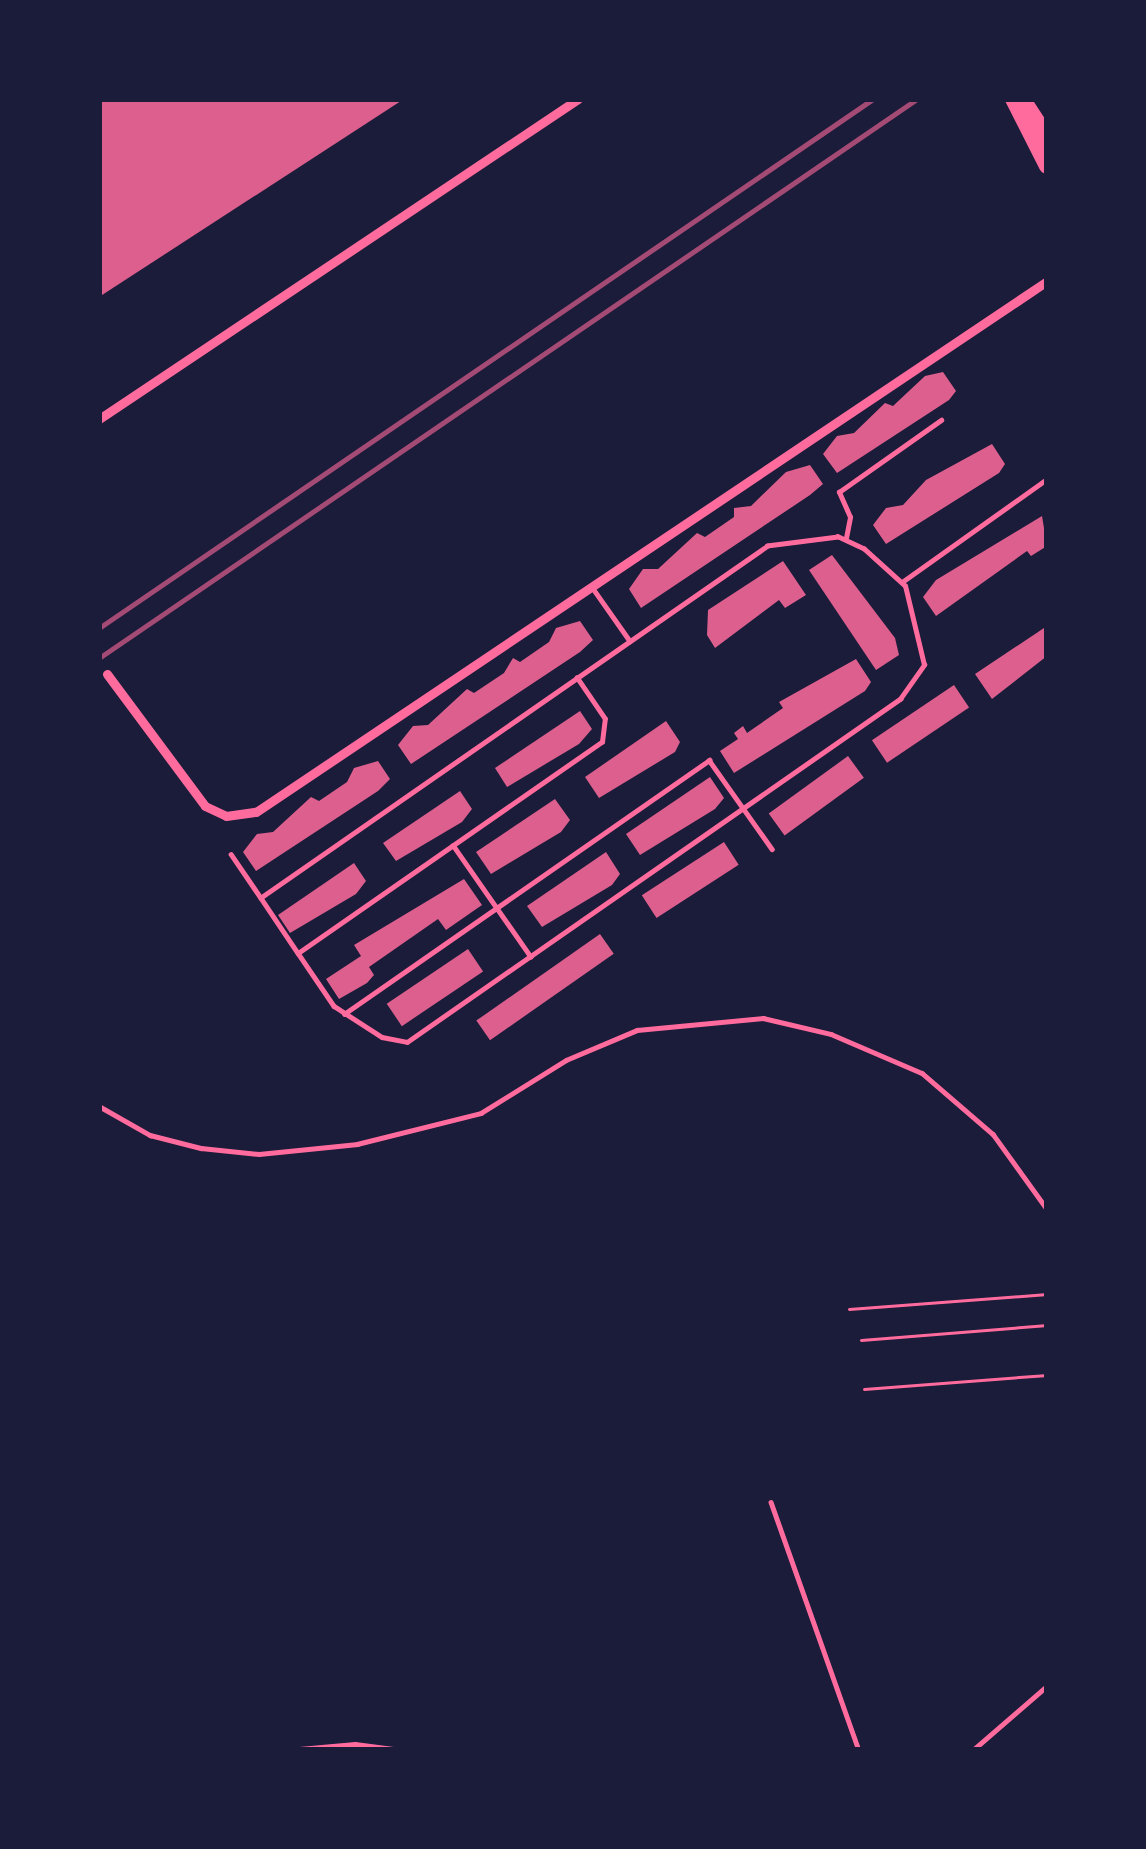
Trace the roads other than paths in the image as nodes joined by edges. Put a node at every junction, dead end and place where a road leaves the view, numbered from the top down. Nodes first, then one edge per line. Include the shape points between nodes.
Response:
1 (578, 99) edge
2 (1013, 99) edge
3 (1023, 99) edge
4 (1047, 136) edge
5 (1047, 166) edge
6 (1047, 281) edge
7 (99, 419) edge
8 (941, 419) dead end
9 (1047, 479) edge
10 (845, 540) junction
11 (902, 582) junction
12 (592, 587) junction
13 (630, 641) junction
14 (107, 674) dead end
15 (577, 678) junction
16 (743, 808) junction
17 (453, 845) junction
18 (772, 849) dead end
19 (231, 854) dead end
20 (260, 898) junction
21 (497, 908) junction
22 (298, 953) junction
23 (531, 957) junction
24 (344, 1014) junction
25 (99, 1106) edge
26 (1046, 1205) edge
27 (771, 1502) dead end
28 (1047, 1686) edge
29 (288, 1750) edge
30 (401, 1750) edge
31 (859, 1750) edge
32 (973, 1750) edge

1 - 7 street
2 - 5 highway
3 - 4 highway
6 - 12 street
8 - 10 lane via 839,492 850,518
9 - 11 lane
10 - 11 lane
10 - 13 lane via 812,535 768,546
11 - 16 lane via 921,626 922,676
12 - 13 lane
12 - 14 street via 241,816 205,806
13 - 15 lane
15 - 17 lane via 605,718 602,742
15 - 20 lane
16 - 18 lane
16 - 21 lane via 709,760
16 - 23 lane
17 - 21 lane
17 - 22 lane
19 - 20 lane
20 - 22 lane
21 - 23 lane
21 - 24 lane
22 - 24 lane
23 - 24 lane via 407,1042
25 - 26 lane via 150,1135 201,1148 259,1154 357,1144 481,1113 566,1060 637,1030 763,1018 831,1034 922,1073 993,1135
27 - 31 lane
28 - 32 lane
29 - 30 lane

